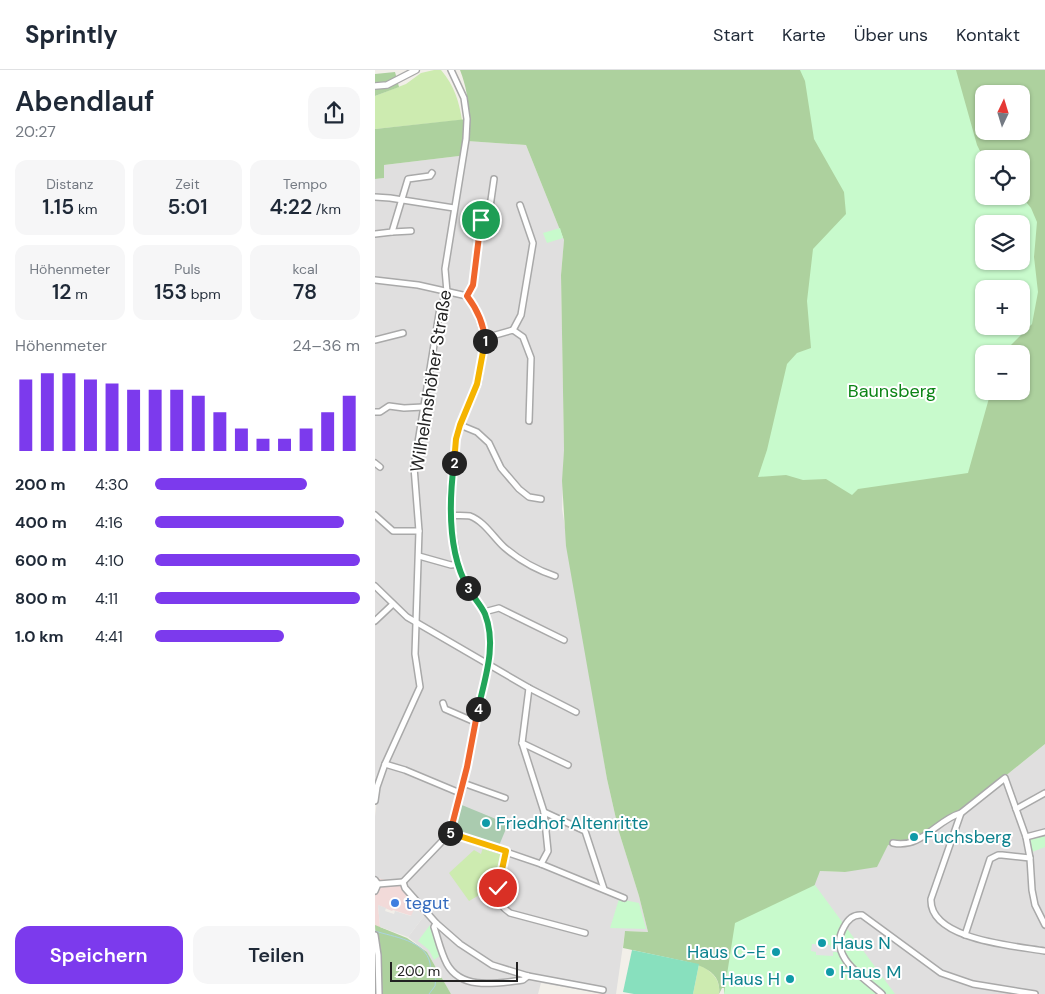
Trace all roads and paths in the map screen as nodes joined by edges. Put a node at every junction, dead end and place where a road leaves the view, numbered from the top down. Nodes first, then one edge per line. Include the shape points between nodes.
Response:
1 (416, 70) edge
2 (445, 70) edge
3 (452, 73) edge
4 (375, 86) edge
5 (432, 173) dead end
6 (494, 179) dead end
7 (375, 197) edge
8 (401, 200) junction
9 (520, 205) dead end
10 (454, 208) junction
11 (411, 231) dead end
12 (392, 232) junction
13 (375, 234) edge
14 (375, 280) edge
15 (447, 292) junction
16 (467, 296) junction
17 (513, 330) junction
18 (403, 333) dead end
19 (485, 338) junction
20 (375, 340) edge
21 (423, 407) junction
22 (375, 412) edge
23 (529, 421) dead end
24 (460, 425) junction
25 (541, 499) dead end
26 (375, 515) edge
27 (451, 516) junction
28 (419, 531) junction
29 (419, 556) junction
30 (458, 564) junction
31 (555, 576) dead end
32 (375, 586) edge
33 (393, 604) junction
34 (484, 612) junction
35 (375, 622) edge
36 (417, 622) junction
37 (564, 640) dead end
38 (489, 665) junction
39 (529, 688) junction
40 (443, 703) dead end
41 (576, 712) dead end
42 (475, 722) junction
43 (522, 742) junction
44 (385, 764) junction
45 (568, 765) dead end
46 (463, 783) junction
47 (376, 786) edge
48 (460, 793) junction
49 (1045, 793) edge
50 (505, 798) dead end
51 (375, 801) edge
52 (1016, 809) junction
53 (544, 812) junction
54 (961, 813) junction
55 (1045, 832) edge
56 (450, 833) junction
57 (1026, 837) junction
58 (893, 842) dead end
59 (506, 851) junction
60 (1030, 858) junction
61 (541, 864) junction
62 (376, 882) edge
63 (403, 882) junction
64 (604, 889) junction
65 (375, 891) edge
66 (624, 898) dead end
67 (436, 924) junction
68 (1045, 925) edge
69 (585, 933) dead end
70 (965, 935) junction
71 (375, 936) edge
72 (1045, 951) edge
73 (528, 976) junction
74 (603, 990) dead end
75 (379, 994) edge
76 (882, 994) edge
77 (1035, 994) edge

1 - 4 street via 387,85
2 - 3 street, Wilhelmshöher Straße
3 - 10 street, Wilhelmshöher Straße via 464,98 467,119
5 - 8 street via 430,176 408,178
6 - 16 street via 490,207 481,220 473,285
7 - 8 street
8 - 10 street
8 - 12 street
9 - 17 street via 533,244 521,315
10 - 15 street, Wilhelmshöher Straße via 445,269
11 - 12 street
12 - 13 street
14 - 15 street
15 - 16 street
15 - 21 street, Wilhelmshöher Straße via 440,310
16 - 19 street via 476,308
17 - 19 street
17 - 23 street via 523,338 531,358
18 - 20 street
19 - 24 street via 477,384
21 - 22 street via 389,406
21 - 28 street, Wilhelmshöher Straße via 414,467
24 - 25 street via 477,432 489,443 501,468 519,489
24 - 27 street via 450,493
26 - 28 street via 393,532
27 - 30 street
27 - 31 street via 469,516 478,520 520,559
28 - 29 street, Wilhelmshöher Straße
29 - 30 street
29 - 36 street, Wilhelmshöher Straße
30 - 34 street
32 - 33 street
33 - 35 street
33 - 36 street
34 - 37 street via 499,608
34 - 38 street via 491,639
36 - 38 street
36 - 44 street, Wilhelmshöher Straße via 415,654 420,687
38 - 39 street
38 - 42 street
39 - 41 street
39 - 43 street
40 - 42 street via 445,708
42 - 46 street
43 - 45 street
43 - 53 street
44 - 47 street, Wilhelmshöher Straße
44 - 48 street
46 - 48 street
46 - 50 street
47 - 51 street, Wilhelmshöher Straße
48 - 56 street
49 - 52 street
52 - 54 street via 1005,778
52 - 57 street
53 - 61 street via 548,851
53 - 64 street via 585,831
54 - 58 street via 919,839 906,844
54 - 70 street via 931,899 933,912 945,924
55 - 57 street
56 - 59 street
56 - 63 street
57 - 60 street
59 - 61 street
59 - 69 street via 497,894 505,910
60 - 68 street via 1033,897
60 - 70 street via 1003,855 990,860
61 - 64 street
62 - 63 street
62 - 65 street
63 - 67 street
64 - 66 street
67 - 73 street via 492,965
67 - 73 street via 434,927 446,963 464,980 483,984 523,980
70 - 72 street
71 - 75 street
73 - 74 street
76 - 77 street via 847,962 839,950 843,928 857,915 862,915 941,972 973,984

